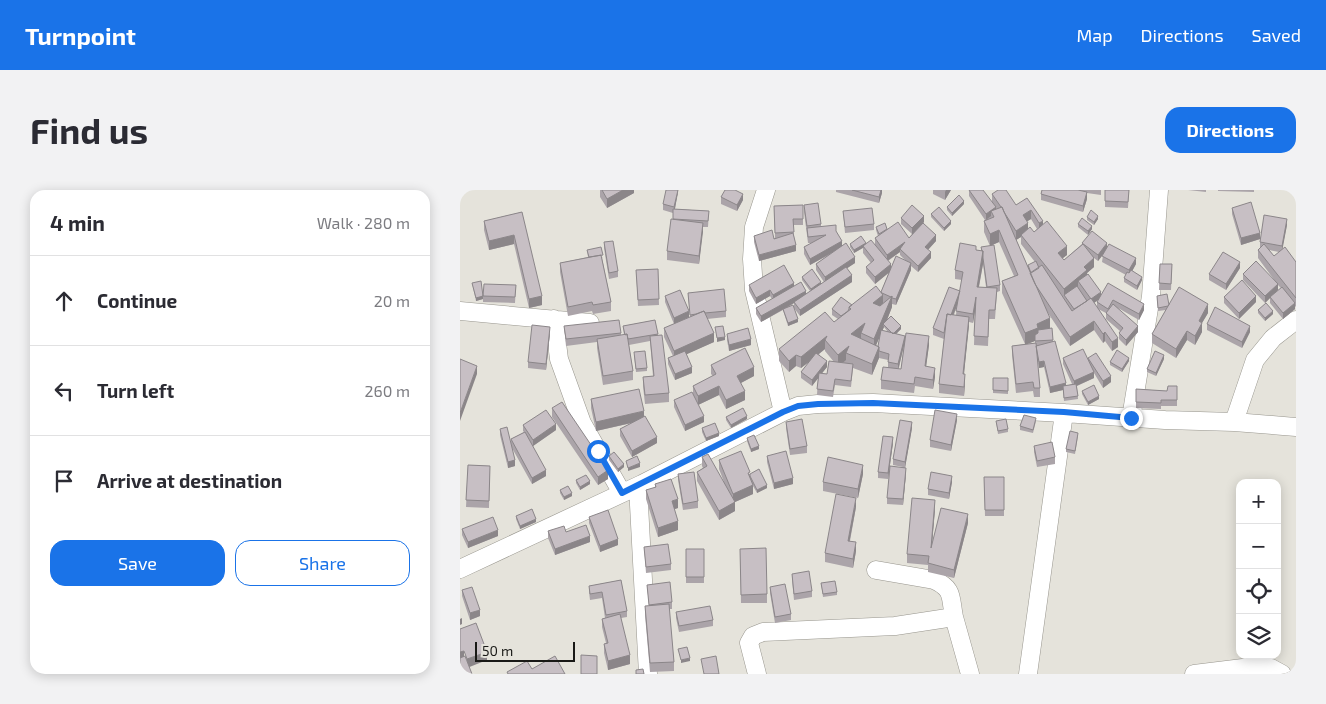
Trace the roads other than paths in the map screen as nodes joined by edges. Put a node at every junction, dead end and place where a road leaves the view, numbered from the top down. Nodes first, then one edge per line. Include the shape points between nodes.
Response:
1 (766, 190) edge
2 (1159, 190) edge
3 (460, 311) edge
4 (554, 319) junction
5 (1296, 320) edge
6 (590, 323) edge
7 (783, 412) junction
8 (1064, 412) junction
9 (1131, 418) junction
10 (1234, 422) junction
11 (1296, 427) edge
12 (630, 489) junction
13 (462, 565) edge
14 (876, 570) dead end
15 (954, 617) junction
16 (648, 674) edge
17 (757, 674) edge
18 (970, 674) edge
19 (1028, 674) edge
20 (1194, 674) edge
21 (1282, 674) edge

1 - 7 street via 754,226 754,290
2 - 9 street via 1151,296
3 - 4 street
4 - 6 street
4 - 12 street via 558,359 582,423
5 - 10 street via 1273,338 1254,360
7 - 8 street via 798,406 818,404 873,403
7 - 12 street
8 - 9 street
8 - 19 street
9 - 10 street
10 - 11 street
12 - 13 street
12 - 16 street
14 - 15 street via 942,584 949,589
15 - 17 street via 895,626 763,632 753,636 750,643
15 - 18 street
20 - 21 street via 1251,667 1271,668

